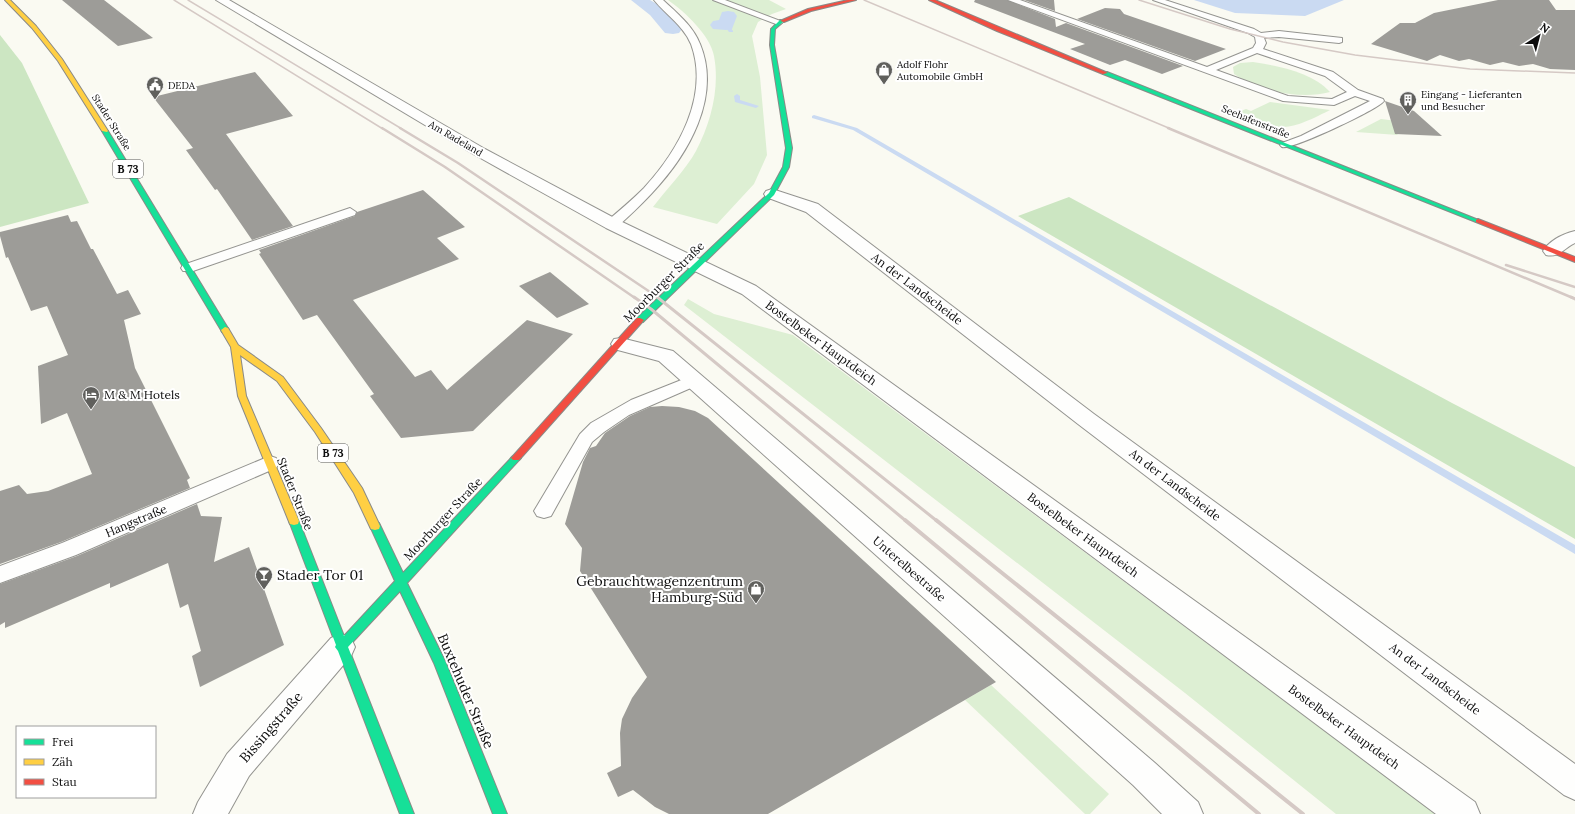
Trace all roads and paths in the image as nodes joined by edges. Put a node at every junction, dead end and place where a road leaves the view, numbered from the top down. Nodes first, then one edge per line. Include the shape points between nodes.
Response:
1 (7, 0) edge
2 (221, 0) edge
3 (658, 0) edge
4 (717, 0) edge
5 (854, 0) edge
6 (931, 0) edge
7 (1012, 0) edge
8 (1157, 0) edge
9 (779, 22) junction
10 (1259, 36) junction
11 (1339, 40) dead end
12 (1257, 50) junction
13 (1207, 70) junction
14 (1354, 92) junction
15 (1286, 145) junction
16 (772, 194) junction
17 (350, 212) dead end
18 (612, 224) junction
19 (1575, 236) edge
20 (1552, 251) junction
21 (1575, 260) edge
22 (697, 265) junction
23 (188, 268) junction
24 (621, 344) junction
25 (235, 347) junction
26 (694, 380) junction
27 (270, 463) junction
28 (544, 511) dead end
29 (0, 575) edge
30 (402, 581) junction
31 (342, 647) junction
32 (1575, 784) edge
33 (210, 814) edge
34 (407, 814) edge
35 (500, 814) edge
36 (1186, 814) edge
37 (1463, 814) edge

1 - 23 main road, Stader Straße / B 73 via 34,27 60,60
2 - 18 street, Am Radeland via 480,152
3 - 18 lane via 682,21 694,38 703,78 700,104 690,130 658,178
4 - 9 lane
5 - 9 main road
6 - 15 main road, Seehafenstraße via 999,30
7 - 13 lane
8 - 10 lane via 1252,31
9 - 16 main road, Moorburger Straße via 772,32 772,45 789,148 786,167
10 - 11 lane via 1279,34
10 - 12 lane via 1261,43
12 - 13 lane
12 - 14 lane via 1329,74
13 - 14 lane via 1288,99 1334,102
14 - 15 lane via 1378,101 1306,138
15 - 20 main road, Seehafenstraße
16 - 22 main road, Moorburger Straße
16 - 32 street, An der Landscheide via 812,208 1086,419
17 - 23 lane
18 - 22 street, Am Radeland
19 - 20 street
20 - 21 main road, Seehafenstraße
22 - 24 main road, Moorburger Straße via 656,304
22 - 37 street, Bostelbeker Hauptdeich via 749,290
23 - 25 main road, Stader Straße / B 73
24 - 26 street, Unterelbestraße via 666,356
24 - 30 main road, Moorburger Straße
25 - 27 main road, Stader Straße / B 73 via 242,396
25 - 30 main road, Stader Straße / B 73 via 280,379 318,430 358,491
26 - 28 lane via 620,411 595,428 586,438
26 - 36 street, Unterelbestraße via 1144,774
27 - 29 lane, Hangstraße via 76,547
27 - 31 main road, Stader Straße / B 73
30 - 31 main road, Moorburger Straße
30 - 35 main road, Buxtehuder Straße / B 73 via 440,663
31 - 33 street, Bissingstraße via 238,765
31 - 34 main road, B 73

